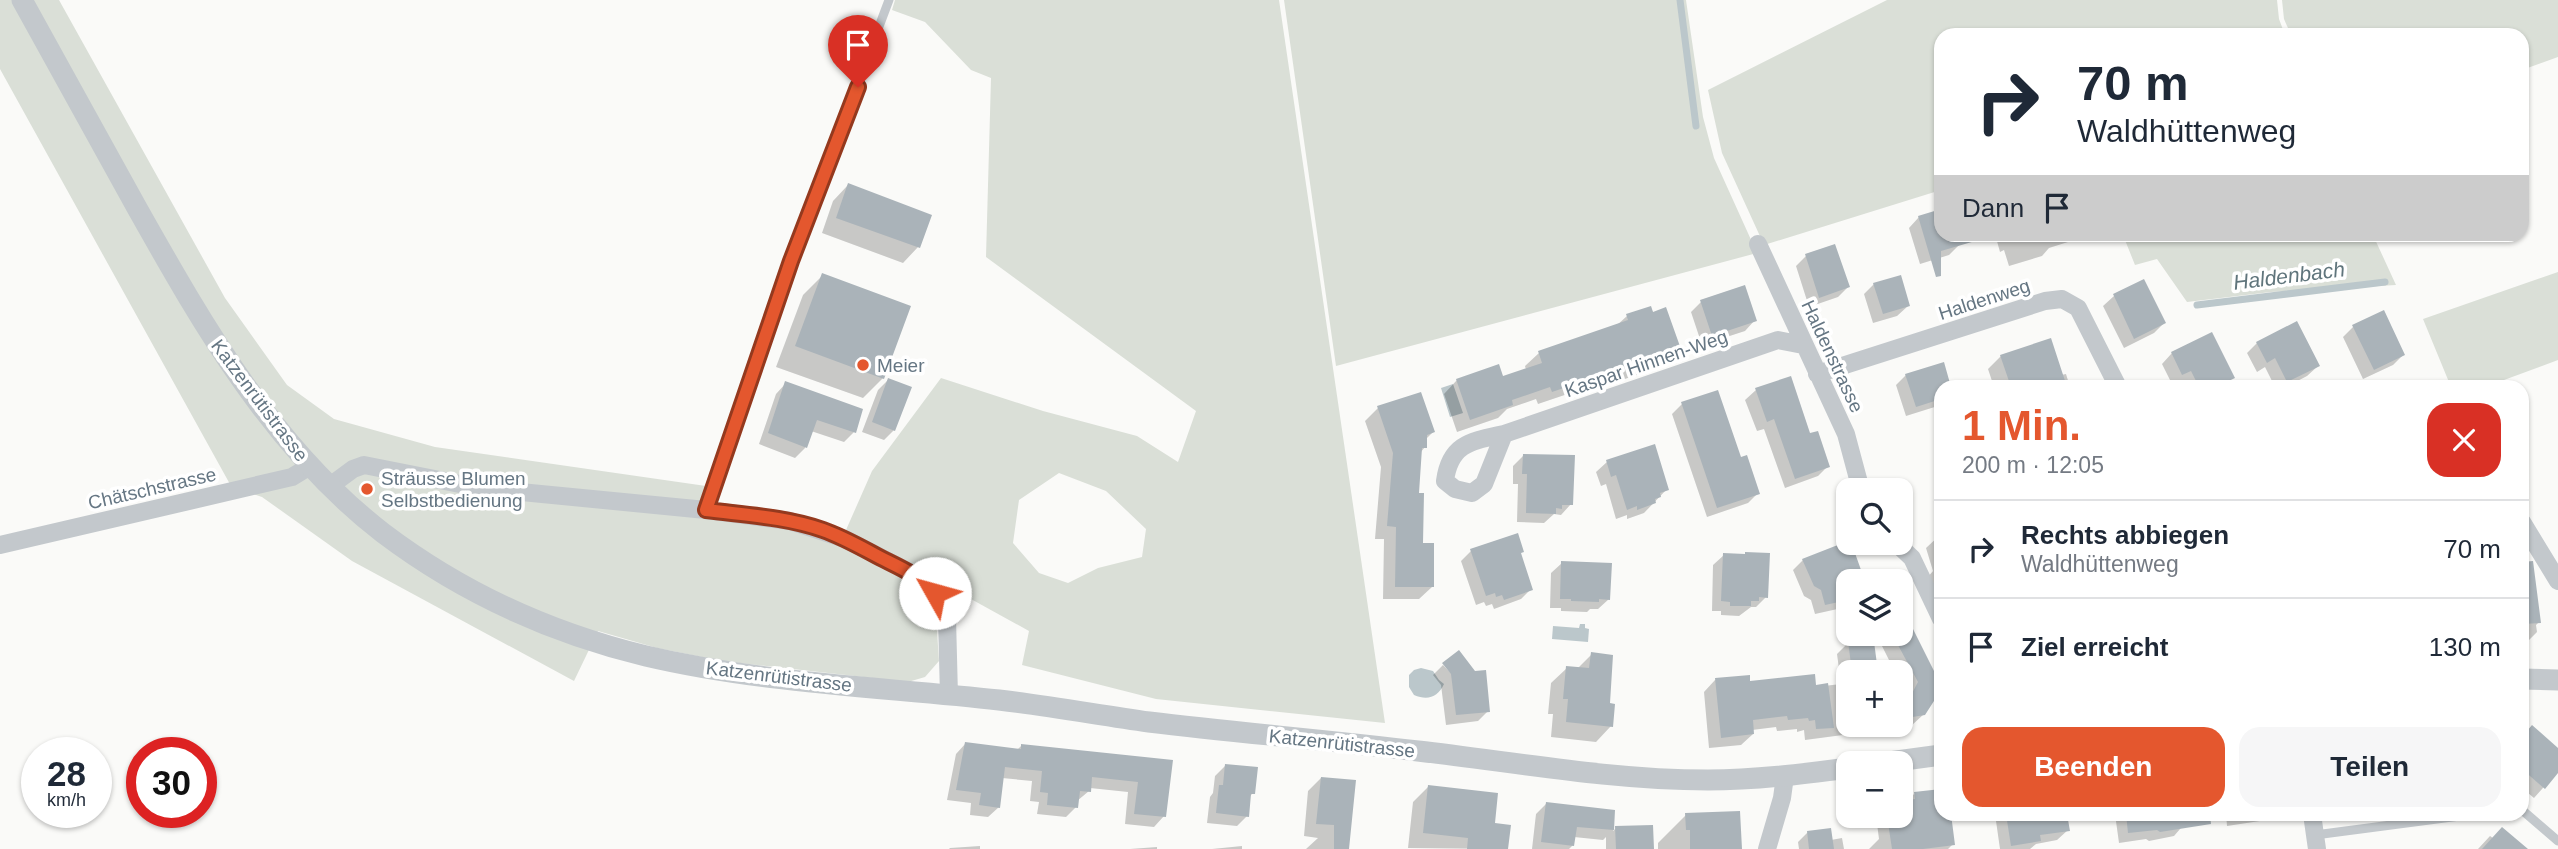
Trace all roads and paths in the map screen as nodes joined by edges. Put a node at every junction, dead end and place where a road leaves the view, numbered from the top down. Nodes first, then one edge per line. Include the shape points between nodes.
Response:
1 (22, 0) edge
2 (889, 1) edge
3 (1758, 244) dead end
4 (1803, 345) junction
5 (1817, 374) junction
6 (2114, 380) edge
7 (1504, 434) dead end
8 (310, 466) junction
9 (1858, 478) edge
10 (330, 486) junction
11 (706, 510) junction
12 (2529, 533) edge
13 (0, 545) edge
14 (1909, 555) edge
15 (2558, 580) edge
16 (1934, 604) edge
17 (2529, 679) edge
18 (2558, 680) edge
19 (949, 696) junction
20 (1934, 756) edge
21 (1913, 759) edge
22 (1836, 770) edge
23 (1785, 776) junction
24 (2529, 816) edge
25 (2313, 821) edge
26 (2434, 821) edge
27 (2558, 841) edge
28 (2316, 842) edge
29 (1767, 849) edge

1 - 8 street, Katzenrütistrasse via 193,308 266,414
2 - 11 lane via 791,261
3 - 4 street, Haldenstrasse
4 - 5 street, Haldenstrasse
4 - 7 street, Kaspar Hinnen-Weg via 1778,340
5 - 6 street, Haldenweg via 2062,299 2078,308
5 - 9 street, Haldenstrasse via 1846,434
8 - 10 street, Katzenrütistrasse
8 - 13 street, Chätschstrasse via 292,477
10 - 11 street via 364,465 480,488
10 - 19 street, Katzenrütistrasse via 427,564 531,619 582,637 704,667
11 - 19 street via 821,529 925,583 947,618
12 - 15 street
14 - 16 street
17 - 18 street
19 - 23 street, Katzenrütistrasse via 1629,776 1708,780
20 - 21 street
22 - 23 street, Katzenrütistrasse
23 - 29 street
24 - 27 lane
25 - 28 street
26 - 28 lane

